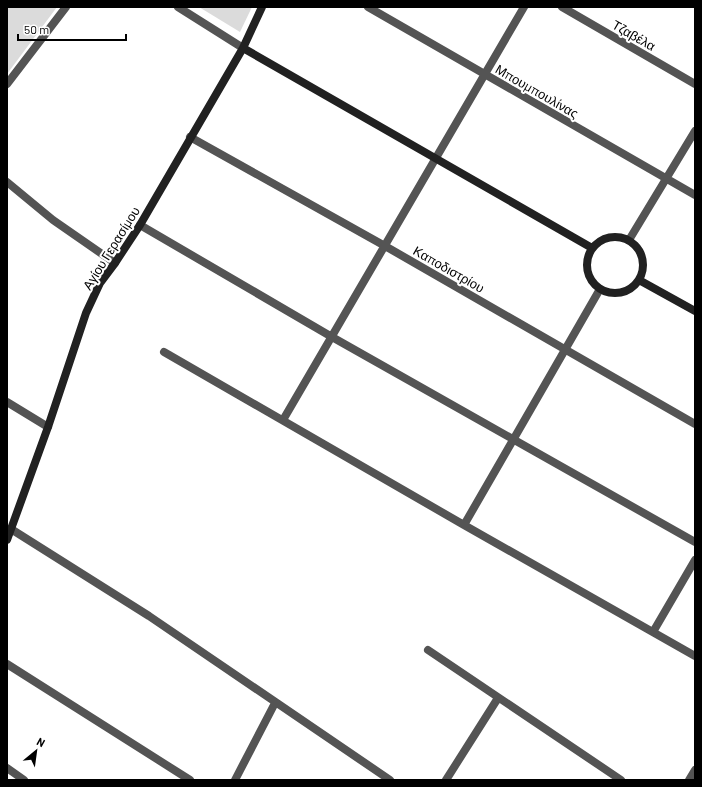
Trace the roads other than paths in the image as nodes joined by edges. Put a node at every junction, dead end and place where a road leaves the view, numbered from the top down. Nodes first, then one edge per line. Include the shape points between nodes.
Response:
1 (66, 7) edge
2 (178, 7) edge
3 (262, 7) edge
4 (368, 7) edge
5 (524, 7) edge
6 (562, 7) edge
7 (243, 48) junction
8 (484, 74) junction
9 (7, 84) edge
10 (695, 84) edge
11 (695, 131) edge
12 (190, 137) junction
13 (436, 158) junction
14 (666, 177) junction
15 (7, 182) edge
16 (695, 195) edge
17 (140, 225) junction
18 (629, 240) junction
19 (385, 246) junction
20 (592, 248) junction
21 (115, 263) junction
22 (639, 280) junction
23 (600, 289) junction
24 (695, 311) edge
25 (332, 337) junction
26 (566, 350) junction
27 (164, 352) dead end
28 (7, 402) edge
29 (283, 420) junction
30 (695, 424) edge
31 (48, 427) junction
32 (514, 440) junction
33 (464, 525) junction
34 (11, 529) junction
35 (7, 540) edge
36 (695, 542) edge
37 (695, 560) edge
38 (653, 632) junction
39 (428, 650) dead end
40 (695, 656) edge
41 (7, 664) edge
42 (498, 698) junction
43 (275, 703) junction
44 (7, 768) edge
45 (695, 770) edge
46 (24, 780) edge
47 (190, 780) edge
48 (235, 780) edge
49 (390, 780) edge
50 (446, 780) edge
51 (620, 780) edge
52 (689, 780) edge

1 - 9 street
2 - 7 street
3 - 7 street, Αγίου Γερασίμου
4 - 8 street, Μπουμπουλίνας
5 - 8 street
6 - 10 street, Τζαβέλα
7 - 12 street, Αγίου Γερασίμου
7 - 13 street
8 - 13 street
8 - 14 street, Μπουμπουλίνας
11 - 14 street
12 - 17 street, Αγίου Γερασίμου
12 - 19 street, Καποδιστρίου
13 - 19 street
13 - 20 street
14 - 16 street, Μπουμπουλίνας
14 - 18 street
15 - 21 street via 53,220
17 - 21 street, Αγίου Γερασίμου
17 - 25 street
18 - 20 street via 619,237 607,238
18 - 22 street via 637,247 642,258 643,269
19 - 25 street
19 - 26 street, Καποδιστρίου
20 - 23 street via 587,266 591,279
21 - 31 street, Αγίου Γερασίμου via 100,283 86,313
22 - 23 street via 624,292 611,293
22 - 24 street
23 - 26 street
25 - 29 street
25 - 32 street
26 - 30 street, Καποδιστρίου
26 - 32 street
27 - 29 street
28 - 31 street
29 - 33 street
31 - 34 street, Αγίου Γερασίμου
32 - 33 street
32 - 36 street
33 - 38 street
34 - 35 street, Αγίου Γερασίμου
34 - 43 street via 149,616
37 - 38 street
38 - 40 street
39 - 42 street
41 - 47 street
42 - 50 street
42 - 51 street
43 - 48 street
43 - 49 street
44 - 46 street
45 - 52 street

